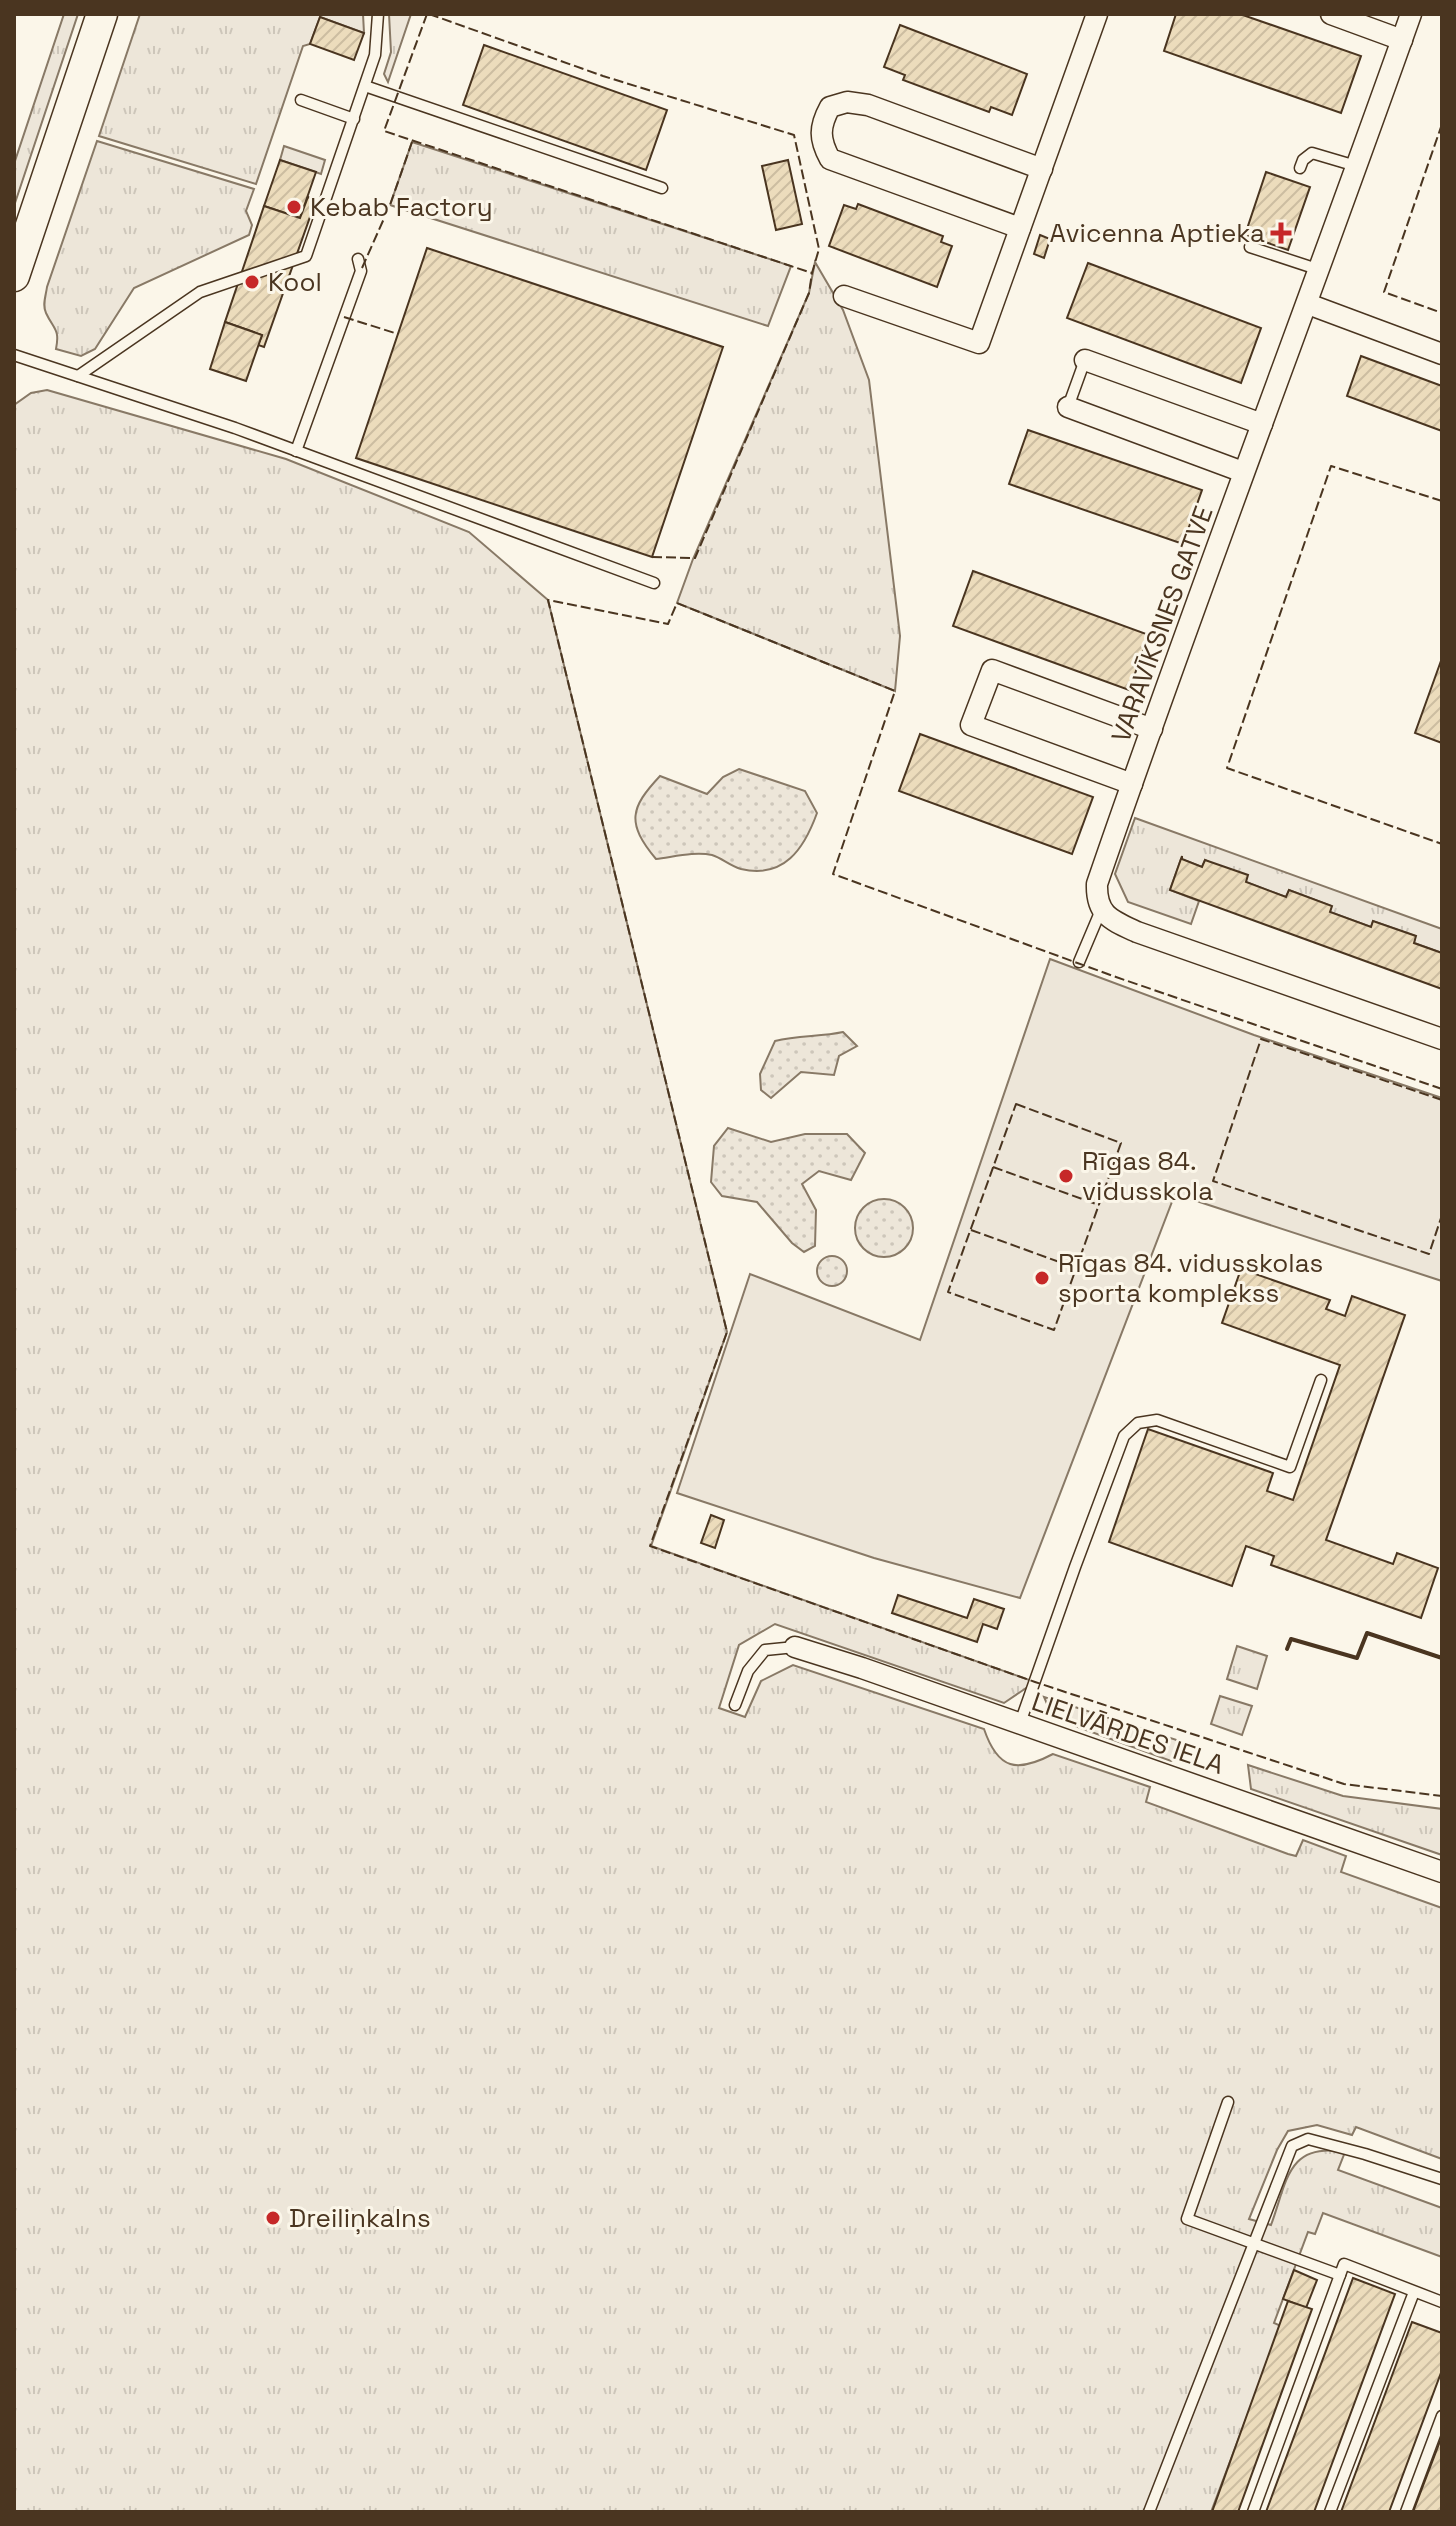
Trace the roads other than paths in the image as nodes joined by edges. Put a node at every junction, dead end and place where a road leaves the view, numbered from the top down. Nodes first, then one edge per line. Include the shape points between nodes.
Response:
1 (102, 14) edge
2 (378, 14) edge
3 (1097, 14) edge
4 (1331, 14) edge
5 (1411, 14) edge
6 (1402, 40) junction
7 (365, 86) junction
8 (301, 100) dead end
9 (354, 119) junction
10 (1356, 166) junction
11 (1300, 168) dead end
12 (1042, 169) junction
13 (662, 188) dead end
14 (1020, 228) junction
15 (1250, 247) dead end
16 (358, 259) dead end
17 (1320, 270) junction
18 (14, 276) edge
19 (844, 296) dead end
20 (1308, 304) junction
21 (1442, 354) edge
22 (14, 355) edge
23 (1085, 360) joint
24 (78, 376) junction
25 (1068, 407) joint
26 (1262, 424) junction
27 (296, 451) junction
28 (1243, 472) junction
29 (654, 583) dead end
30 (1152, 729) junction
31 (1132, 784) junction
32 (1101, 910) junction
33 (1079, 962) dead end
34 (1442, 1039) edge
35 (1321, 1380) dead end
36 (795, 1647) joint
37 (735, 1705) dead end
38 (1020, 1723) junction
39 (1442, 1872) edge
40 (1228, 2102) dead end
41 (1442, 2179) edge
42 (1253, 2244) junction
43 (1340, 2275) junction
44 (1414, 2292) junction
45 (1442, 2302) edge
46 (1442, 2416) edge
47 (1149, 2512) edge
48 (1253, 2512) edge
49 (1330, 2512) edge
50 (1406, 2512) edge

1 - 18 main road
2 - 7 lane via 375,55
3 - 12 street
4 - 6 street
5 - 6 street, VARAVĪKSNES GATVE
6 - 10 street, VARAVĪKSNES GATVE
7 - 9 lane
7 - 13 lane
8 - 9 lane
9 - 24 lane via 306,256 200,292
10 - 11 lane via 1312,153
10 - 17 street, VARAVĪKSNES GATVE
12 - 14 street
12 - 14 street via 868,105 847,102 830,107 821,123 830,159
14 - 19 street via 979,343
15 - 17 lane
16 - 27 lane via 361,271
17 - 20 street, VARAVĪKSNES GATVE
20 - 21 street
20 - 26 street, VARAVĪKSNES GATVE
22 - 24 lane
23 - 25 lane
23 - 26 street
24 - 27 lane
25 - 28 street
26 - 28 street, VARAVĪKSNES GATVE
27 - 29 lane
28 - 30 street, VARAVĪKSNES GATVE
30 - 31 street, VARAVĪKSNES GATVE
30 - 31 street via 992,670 971,725
31 - 32 street, VARAVĪKSNES GATVE via 1097,884
32 - 33 lane
32 - 34 street via 1137,932
35 - 38 lane via 1290,1467 1157,1420 1138,1423 1124,1436
36 - 37 lane via 765,1650 748,1671
36 - 38 street, LIELVĀRDES IELA
38 - 39 street, LIELVĀRDES IELA
40 - 42 lane via 1187,2219
41 - 42 lane via 1308,2139 1292,2146
42 - 43 lane
42 - 47 lane
43 - 44 lane via 1344,2264
43 - 48 lane
44 - 45 lane
44 - 49 lane
46 - 50 lane

